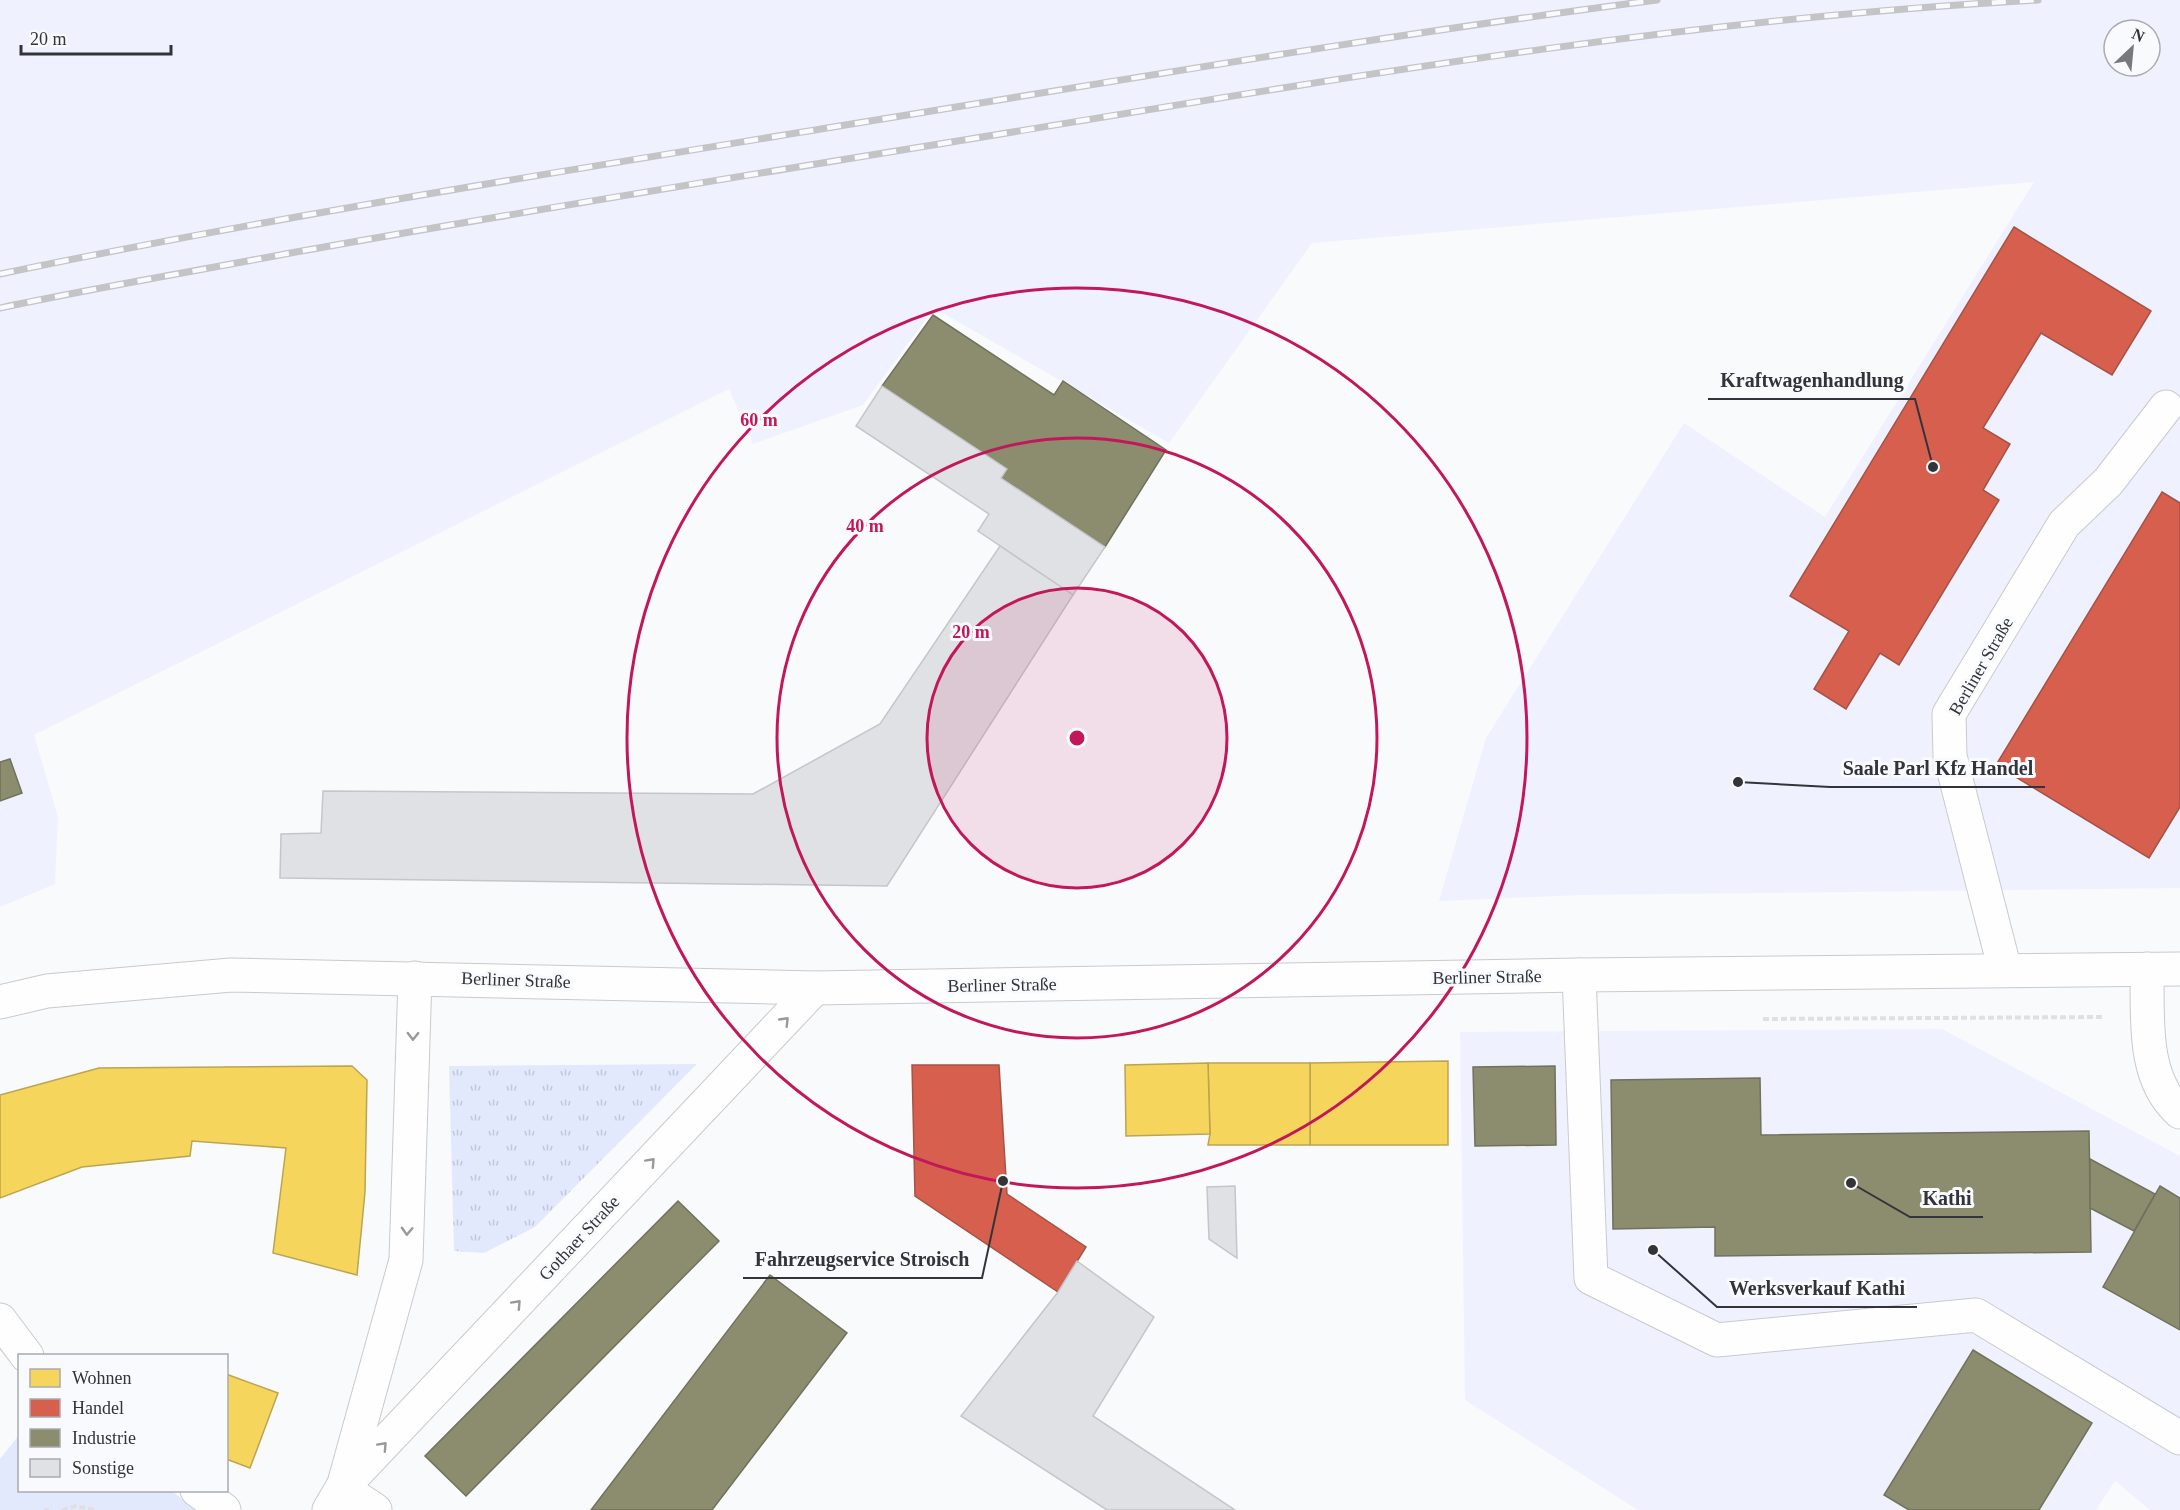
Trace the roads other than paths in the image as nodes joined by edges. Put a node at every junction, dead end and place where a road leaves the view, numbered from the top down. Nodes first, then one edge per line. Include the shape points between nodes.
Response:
1 (2166, 406) dead end
2 (2147, 969) junction
3 (2180, 969) edge
4 (2005, 970) junction
5 (1578, 975) junction
6 (415, 978) junction
7 (815, 988) junction
8 (0, 1002) edge
9 (2180, 1112) edge
10 (0, 1320) edge
11 (26, 1354) edge
12 (2180, 1437) edge
13 (198, 1492) edge
14 (336, 1499) edge
15 (224, 1510) edge
16 (375, 1510) edge

1 - 4 street, Berliner Straße via 2108,482 2064,524 1949,714 1950,756
2 - 3 street, Berliner Straße
2 - 4 street, Berliner Straße
2 - 9 street via 2151,1054 2159,1084
4 - 5 street, Berliner Straße
5 - 7 street, Berliner Straße
5 - 12 street via 1591,1278 1717,1340 1976,1315
6 - 7 street, Berliner Straße
6 - 8 street, Berliner Straße via 231,975 48,992
6 -> 14 street via 406,1260
14 -> 7 street, Gothaer Straße
10 - 11 street
13 - 15 street
14 - 16 street

